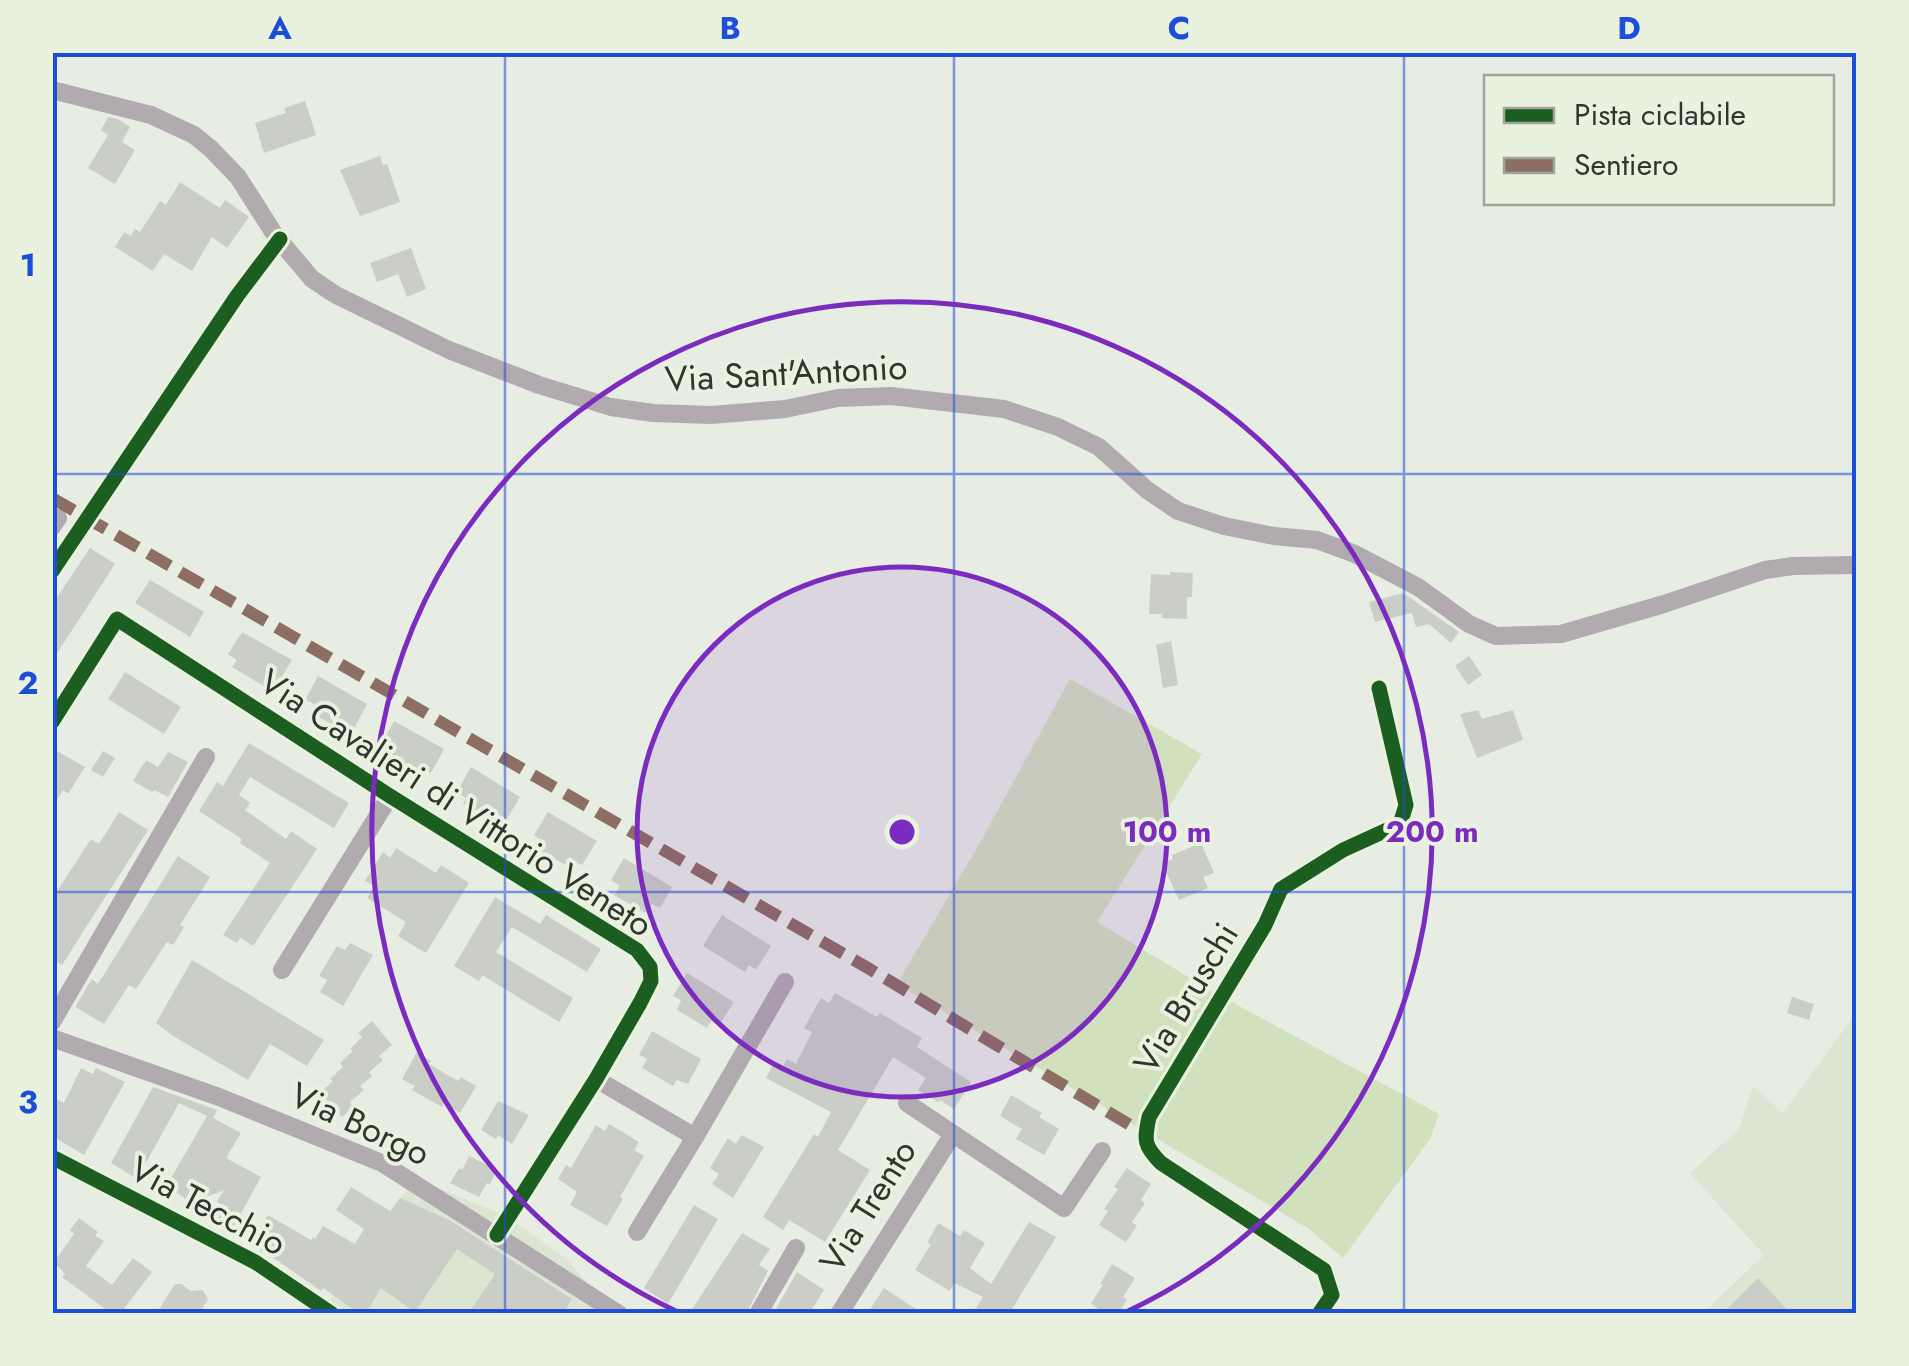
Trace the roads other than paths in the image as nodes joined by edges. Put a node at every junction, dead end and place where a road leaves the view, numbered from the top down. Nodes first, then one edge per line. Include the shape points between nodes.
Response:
1 (52, 90) edge
2 (1856, 567) edge
3 (1379, 688) dead end
4 (52, 722) edge
5 (206, 756) dead end
6 (390, 796) junction
7 (282, 970) dead end
8 (784, 982) dead end
9 (52, 1022) edge
10 (52, 1038) edge
11 (596, 1080) junction
12 (907, 1103) dead end
13 (953, 1134) junction
14 (695, 1138) junction
15 (1102, 1151) dead end
16 (52, 1158) edge
17 (638, 1232) dead end
18 (497, 1235) junction
19 (796, 1248) dead end
20 (332, 1314) edge
21 (618, 1314) edge
22 (758, 1314) edge
23 (839, 1314) edge
24 (1318, 1314) edge

1 - 2 street, Via Sant'Antonio via 151,116 194,135 238,177 312,278 336,296 449,350 611,407 711,415 892,396 1004,409 1099,446 1178,511 1355,554 1496,636 1561,634 1765,570
3 - 24 street, Via Bruschi via 1406,805 1400,824 1281,888 1149,1117 1146,1134 1147,1148 1160,1164 1324,1270 1332,1296
4 - 6 street, Via Cavalieri di Vittorio Veneto via 117,619
5 - 9 street
6 - 7 street
6 - 11 street, Via Cavalieri di Vittorio Veneto via 637,950 650,967 651,981
8 - 14 street
10 - 18 street, Via Borgo via 382,1162
11 - 14 street
11 - 18 street, Via Cavalieri di Vittorio Veneto
12 - 13 street, Via Trento
13 - 15 street, Via Trento via 1064,1208
13 - 23 street, Via Trento
14 - 17 street
16 - 20 street, Via Tecchio via 255,1262
18 - 21 street, Via Borgo
19 - 22 street

